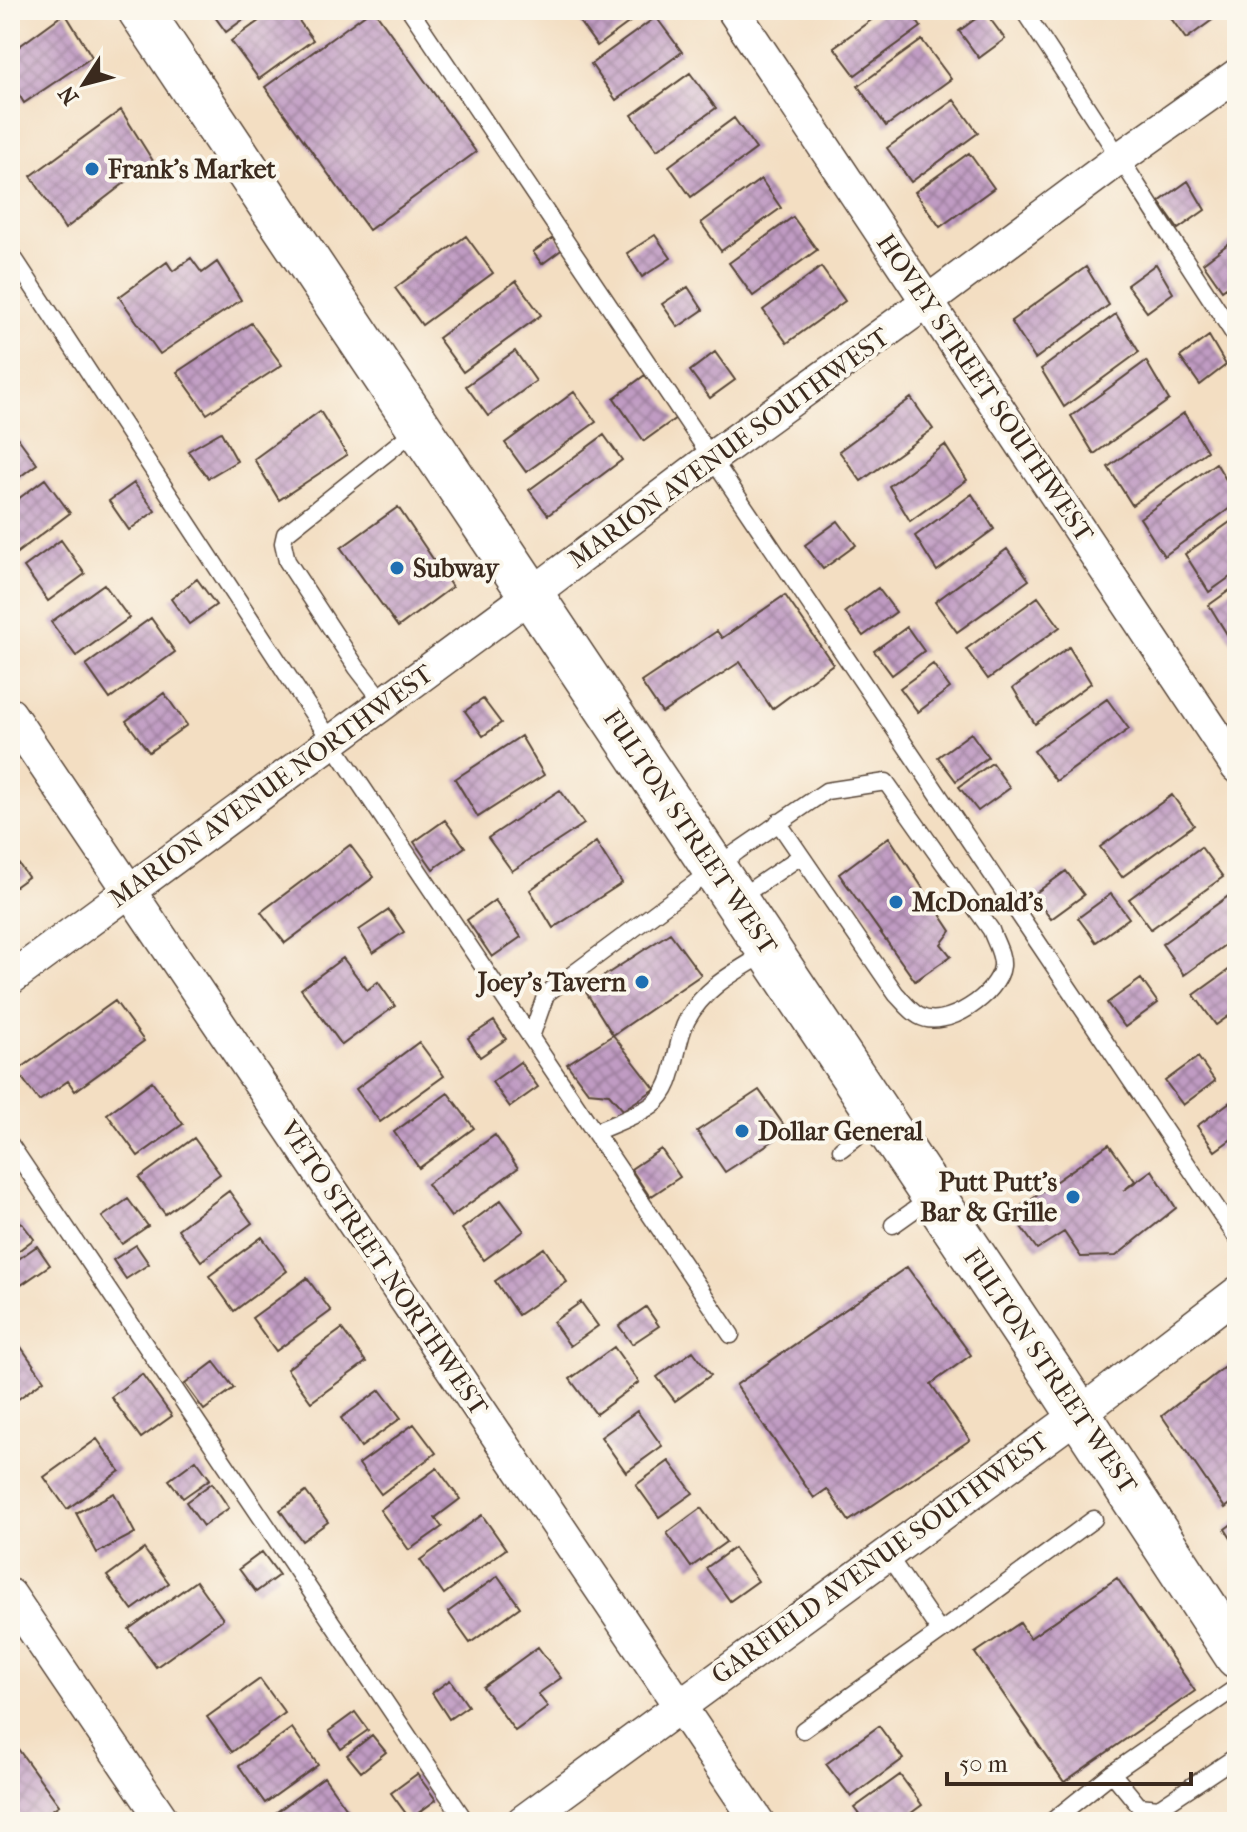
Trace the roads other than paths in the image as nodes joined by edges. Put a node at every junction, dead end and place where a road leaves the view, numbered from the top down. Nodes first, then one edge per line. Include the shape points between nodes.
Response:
1 (140, 10) edge
2 (410, 10) edge
3 (733, 10) edge
4 (1023, 10) edge
5 (1237, 75) edge
6 (1120, 158) junction
7 (10, 252) edge
8 (927, 302) junction
9 (1237, 339) edge
10 (420, 427) junction
11 (710, 459) junction
12 (532, 594) junction
13 (384, 703) junction
14 (10, 714) edge
15 (332, 741) junction
16 (1237, 767) edge
17 (778, 822) junction
18 (801, 856) junction
19 (724, 885) junction
20 (129, 890) junction
21 (769, 951) junction
22 (10, 979) edge
23 (531, 1037) junction
24 (882, 1118) junction
25 (595, 1132) junction
26 (10, 1144) edge
27 (841, 1149) dead end
28 (933, 1196) junction
29 (893, 1225) dead end
30 (1237, 1238) edge
31 (1237, 1293) edge
32 (731, 1335) dead end
33 (1079, 1414) junction
34 (1094, 1519) dead end
35 (887, 1554) junction
36 (10, 1595) edge
37 (940, 1632) junction
38 (1237, 1656) edge
39 (1237, 1687) edge
40 (679, 1706) junction
41 (803, 1730) dead end
42 (1237, 1756) edge
43 (1112, 1773) junction
44 (164, 1822) edge
45 (466, 1822) edge
46 (522, 1822) edge
47 (758, 1822) edge
48 (1051, 1822) edge

1 - 10 main road, FULTON STREET WEST
2 - 11 lane
3 - 8 street, HOVEY STREET SOUTHWEST
4 - 6 lane
5 - 6 street, MARION AVENUE SOUTHWEST
6 - 8 street, MARION AVENUE SOUTHWEST
6 - 9 lane
7 - 15 lane
8 - 11 street, MARION AVENUE SOUTHWEST
8 - 16 street, HOVEY STREET SOUTHWEST
10 - 12 main road, FULTON STREET WEST
10 - 13 lane via 285,534 283,543 287,561
11 - 12 street, MARION AVENUE SOUTHWEST
11 - 30 lane
12 - 13 street, MARION AVENUE NORTHWEST
12 - 19 main road, FULTON STREET WEST
13 - 15 street, MARION AVENUE NORTHWEST
14 - 20 street, VETO STREET NORTHWEST
15 - 20 street, MARION AVENUE NORTHWEST
15 - 23 lane
17 - 18 lane
17 - 18 lane via 826,791 886,782 991,930 1002,957 997,981 951,1018 920,1017 896,994
17 - 19 lane
18 - 19 lane
19 - 21 main road, FULTON STREET WEST
19 - 23 lane via 546,994
20 - 22 street, MARION AVENUE NORTHWEST
20 - 40 street, VETO STREET NORTHWEST
21 - 24 main road, FULTON STREET WEST
21 - 25 lane via 709,989 686,1021 672,1074 652,1105
23 - 25 lane
24 - 27 lane
24 - 28 main road, FULTON STREET WEST
25 - 32 lane
26 - 45 lane
28 - 29 lane
28 - 33 main road, FULTON STREET WEST
31 - 33 street, GARFIELD AVENUE SOUTHWEST
33 - 35 street, GARFIELD AVENUE SOUTHWEST
33 - 38 main road, FULTON STREET WEST
34 - 37 lane
35 - 37 lane
35 - 40 street, GARFIELD AVENUE SOUTHWEST
36 - 44 street
37 - 41 lane
39 - 43 lane
40 - 46 street, GARFIELD AVENUE SOUTHWEST
40 - 47 street, VETO STREET NORTHWEST
42 - 43 lane via 1159,1808 1139,1806
43 - 48 lane

